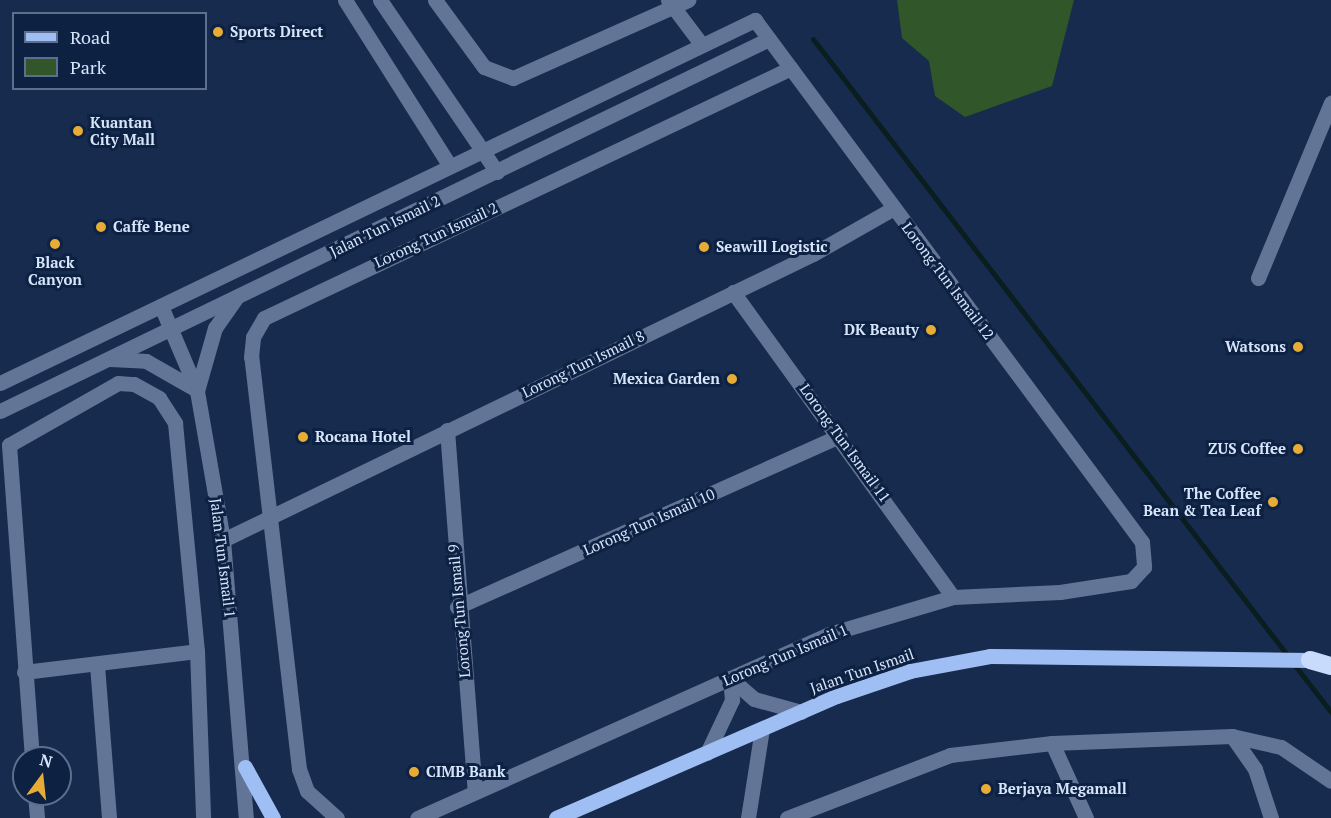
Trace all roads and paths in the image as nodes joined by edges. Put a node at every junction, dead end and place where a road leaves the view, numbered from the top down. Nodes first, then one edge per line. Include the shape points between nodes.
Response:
1 (345, 0) edge
2 (380, 0) edge
3 (435, 0) edge
4 (688, 0) edge
5 (670, 3) edge
6 (753, 20) joint
7 (769, 39) junction
8 (702, 45) junction
9 (790, 68) junction
10 (1331, 103) edge
11 (484, 148) junction
12 (450, 166) junction
13 (497, 172) junction
14 (894, 208) junction
15 (1258, 278) dead end
16 (733, 292) junction
17 (236, 298) junction
18 (158, 300) junction
19 (172, 328) junction
20 (109, 359) junction
21 (1, 381) edge
22 (197, 391) junction
23 (17, 403) junction
24 (0, 411) edge
25 (29, 429) junction
26 (447, 430) junction
27 (840, 436) junction
28 (269, 515) junction
29 (223, 540) junction
30 (1142, 542) joint
31 (953, 597) junction
32 (457, 607) junction
33 (197, 651) junction
34 (1331, 654) edge
35 (1304, 659) junction
36 (97, 665) junction
37 (1331, 666) edge
38 (24, 672) junction
39 (730, 678) junction
40 (801, 712) junction
41 (762, 729) junction
42 (1232, 736) junction
43 (1052, 743) junction
44 (31, 746) edge
45 (707, 753) junction
46 (245, 767) junction
47 (1331, 781) edge
48 (474, 792) junction
49 (109, 818) edge
50 (203, 818) edge
51 (246, 818) edge
52 (273, 818) edge
53 (338, 818) edge
54 (417, 818) edge
55 (556, 818) edge
56 (748, 818) edge
57 (787, 818) edge
58 (1086, 818) edge
59 (1271, 818) edge

1 - 12 street
2 - 11 street
3 - 5 street via 484,66 513,78
4 - 5 street
5 - 8 street
6 - 7 street, Lorong Tun Ismail 12
6 - 8 street, Jalan Tun Ismail 2
7 - 9 street, Lorong Tun Ismail 12
7 - 13 street, Jalan Tun Ismail 2
8 - 11 street, Jalan Tun Ismail 2
9 - 14 street, Lorong Tun Ismail 12
9 - 28 street, Lorong Tun Ismail 2 via 264,318 253,337 251,357
10 - 15 street
11 - 12 street, Jalan Tun Ismail 2
11 - 13 street
12 - 18 street, Jalan Tun Ismail 2
13 - 17 street, Jalan Tun Ismail 2
14 - 16 street, Lorong Tun Ismail 8
14 - 30 street, Lorong Tun Ismail 12
16 - 26 street, Lorong Tun Ismail 8
16 - 27 street, Lorong Tun Ismail 11
17 - 19 street, Jalan Tun Ismail 2
17 - 22 street via 215,328
18 - 19 street, Jalan Tun Ismail 1
18 - 21 street via 143,314
19 - 20 street, Jalan Tun Ismail 2
19 - 22 street, Jalan Tun Ismail 1
20 - 22 street via 146,361
20 - 23 street, Jalan Tun Ismail 2
22 - 29 street, Jalan Tun Ismail 1
23 - 24 street, Jalan Tun Ismail 2
23 - 25 street
25 - 33 street via 118,383 159,398 175,423
25 - 38 street via 9,445 6,458
26 - 28 street, Lorong Tun Ismail 8
26 - 32 street, Lorong Tun Ismail 9
27 - 31 street, Lorong Tun Ismail 11
27 - 32 street, Lorong Tun Ismail 10
28 - 29 street, Lorong Tun Ismail 8
28 - 53 street via 299,770 307,791
29 - 46 street, Jalan Tun Ismail 1
30 - 31 street, Lorong Tun Ismail 1 via 1144,567 1131,581 1060,592
31 - 39 street, Lorong Tun Ismail 1 via 829,634
32 - 48 street, Lorong Tun Ismail 9
33 - 36 street
33 - 50 street
34 - 35 highway
35 - 37 highway
35 - 40 main road, Jalan Tun Ismail via 990,656 910,671
36 - 38 street
36 - 49 street
38 - 44 street
39 - 40 street via 754,699
39 - 45 street via 732,700
39 - 48 street, Lorong Tun Ismail 1
40 - 41 main road, Jalan Tun Ismail
41 - 45 main road, Jalan Tun Ismail
41 - 56 street
42 - 43 street
42 - 47 street via 1281,747
42 - 59 street via 1255,769
43 - 57 street via 950,755
43 - 58 street
45 - 55 main road, Jalan Tun Ismail
46 - 51 street, Jalan Tun Ismail 1
46 - 52 main road
48 - 54 street, Lorong Tun Ismail 1

